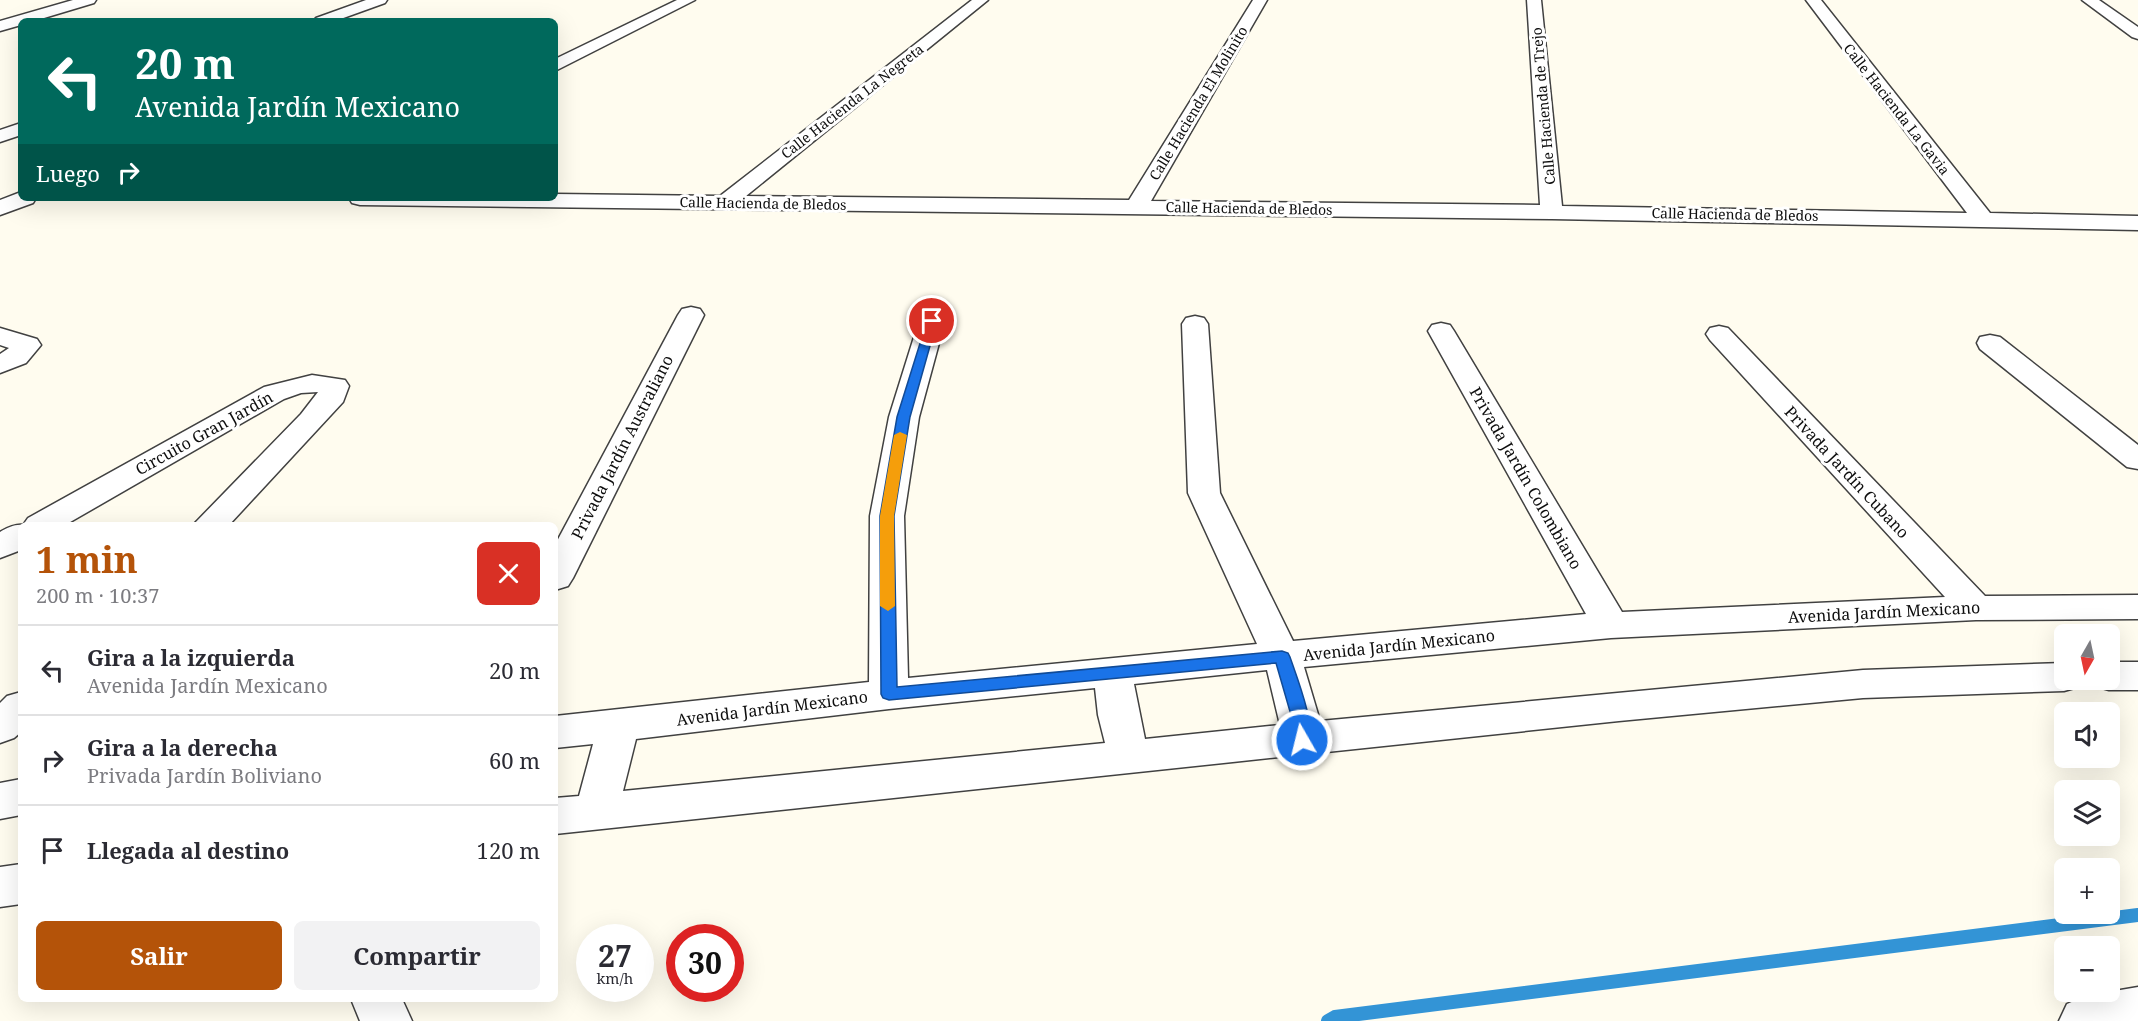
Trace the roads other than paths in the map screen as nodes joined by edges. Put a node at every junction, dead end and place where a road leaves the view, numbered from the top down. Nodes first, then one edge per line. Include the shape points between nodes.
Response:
1 (89, 0) edge
2 (380, 0) edge
3 (688, 0) edge
4 (981, 0) edge
5 (1260, 0) edge
6 (1534, 0) edge
7 (1813, 0) edge
8 (2089, 0) edge
9 (329, 18) edge
10 (7, 20) edge
11 (2138, 34) edge
12 (558, 65) edge
13 (18, 132) edge
14 (4, 147) edge
15 (18, 201) edge
16 (558, 201) edge
17 (724, 203) junction
18 (1136, 207) junction
19 (0, 208) edge
20 (1552, 212) junction
21 (1982, 218) junction
22 (2138, 223) edge
23 (691, 315) dead end
24 (932, 321) dead end
25 (1195, 324) dead end
26 (1441, 331) dead end
27 (1719, 334) dead end
28 (0, 336) edge
29 (1990, 343) dead end
30 (0, 365) edge
31 (2138, 460) edge
32 (45, 522) edge
33 (213, 522) edge
34 (18, 537) edge
35 (0, 547) edge
36 (558, 572) edge
37 (2138, 607) edge
38 (1976, 608) junction
39 (1611, 625) junction
40 (1282, 657) junction
41 (1114, 673) junction
42 (2120, 676) edge
43 (2138, 676) edge
44 (2054, 677) edge
45 (889, 694) junction
46 (18, 710) edge
47 (619, 726) junction
48 (0, 727) edge
49 (558, 732) edge
50 (1302, 740) junction
51 (1130, 755) junction
52 (18, 798) edge
53 (0, 801) edge
54 (596, 812) junction
55 (558, 816) edge
56 (18, 884) edge
57 (0, 887) edge
58 (377, 1002) edge
59 (2138, 1011) edge
60 (386, 1021) edge
61 (2085, 1021) edge

1 - 10 street
2 - 9 street
3 - 12 street
4 - 17 street, Calle Hacienda La Negreta
5 - 18 street, Calle Hacienda El Molinito
6 - 20 street, Calle Hacienda de Trejo
7 - 21 street, Calle Hacienda La Gavia
8 - 11 street
13 - 14 street
15 - 19 street
16 - 17 street, Calle Hacienda de Bledos
17 - 18 street, Calle Hacienda de Bledos
18 - 20 street, Calle Hacienda de Bledos
20 - 21 street, Calle Hacienda de Bledos
21 - 22 street, Calle Hacienda de Bledos
23 - 36 street, Privada Jardín Australiano
24 - 45 street via 904,417 887,516
25 - 40 street via 1204,493
26 - 39 street, Privada Jardín Colombiano
27 - 38 street, Privada Jardín Cubano
28 - 30 street via 27,345 16,357
29 - 31 street
32 - 33 street, Circuito Gran Jardín via 274,393 316,382 335,386 328,402 312,420
34 - 35 street
37 - 38 street, Avenida Jardín Mexicano
38 - 39 street, Avenida Jardín Mexicano
39 - 40 street, Avenida Jardín Mexicano
40 - 41 street, Avenida Jardín Mexicano
40 - 50 street
41 - 45 street, Avenida Jardín Mexicano
41 - 51 street via 1115,702
42 - 43 street
44 - 50 street via 1863,684
45 - 47 street, Avenida Jardín Mexicano
46 - 48 street
47 - 49 street, Avenida Jardín Mexicano
47 - 54 street
50 - 51 street
51 - 54 street
52 - 53 street
54 - 55 street
56 - 57 street
58 - 60 street
59 - 61 street

